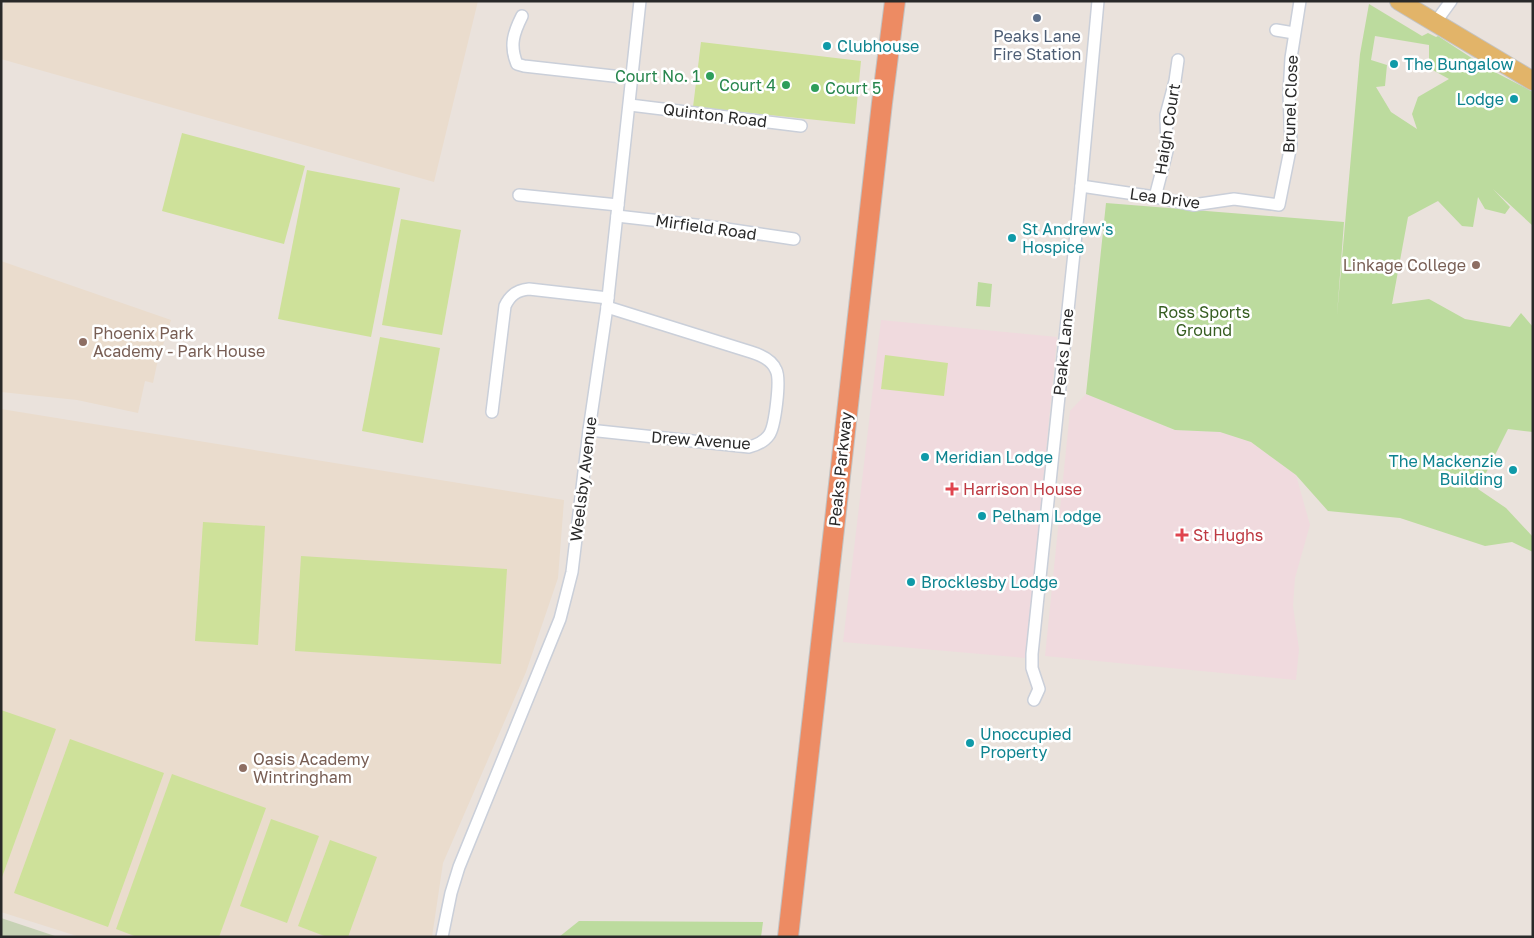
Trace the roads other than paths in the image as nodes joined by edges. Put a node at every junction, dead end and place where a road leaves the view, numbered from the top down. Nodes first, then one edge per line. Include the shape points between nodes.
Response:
1 (640, 1) edge
2 (895, 1) edge
3 (1098, 1) edge
4 (1300, 1) edge
5 (1399, 1) edge
6 (1451, 1) edge
7 (522, 16) dead end
8 (1435, 24) junction
9 (1276, 30) dead end
10 (1294, 33) junction
11 (1178, 60) dead end
12 (631, 78) junction
13 (1533, 81) edge
14 (630, 105) junction
15 (801, 126) dead end
16 (1081, 186) junction
17 (518, 196) dead end
18 (1155, 197) junction
19 (1279, 205) joint
20 (618, 211) junction
21 (794, 239) dead end
22 (607, 303) junction
23 (492, 412) dead end
24 (589, 430) junction
25 (1034, 700) dead end
26 (442, 937) edge
27 (788, 937) edge

1 - 12 street, Weelsby Avenue
2 - 27 highway, Peaks Parkway
3 - 16 street, Peaks Lane
4 - 10 street, Brunel Close
5 - 8 main road
6 - 8 street
7 - 12 street via 513,35 517,64
8 - 13 main road
9 - 10 street, Brunel Close
10 - 19 street, Brunel Close via 1289,94 1291,145
11 - 18 street, Haigh Court via 1166,115 1165,162
12 - 14 street, Weelsby Avenue
14 - 15 street, Quinton Road
14 - 20 street, Weelsby Avenue
16 - 18 street, Lea Drive
16 - 25 street, Peaks Lane via 1032,654 1032,668 1039,689
17 - 20 street, Mirfield Road
18 - 19 street, Lea Drive via 1193,205 1234,199
20 - 21 street, Mirfield Road
20 - 22 street, Weelsby Avenue
22 - 23 street via 529,289 513,294 505,306
22 - 24 street, Weelsby Avenue
22 - 24 street, Drew Avenue via 751,352 771,362 777,371 778,381 773,428 764,440 749,447
24 - 26 street, Weelsby Avenue via 572,572 560,619 460,867

